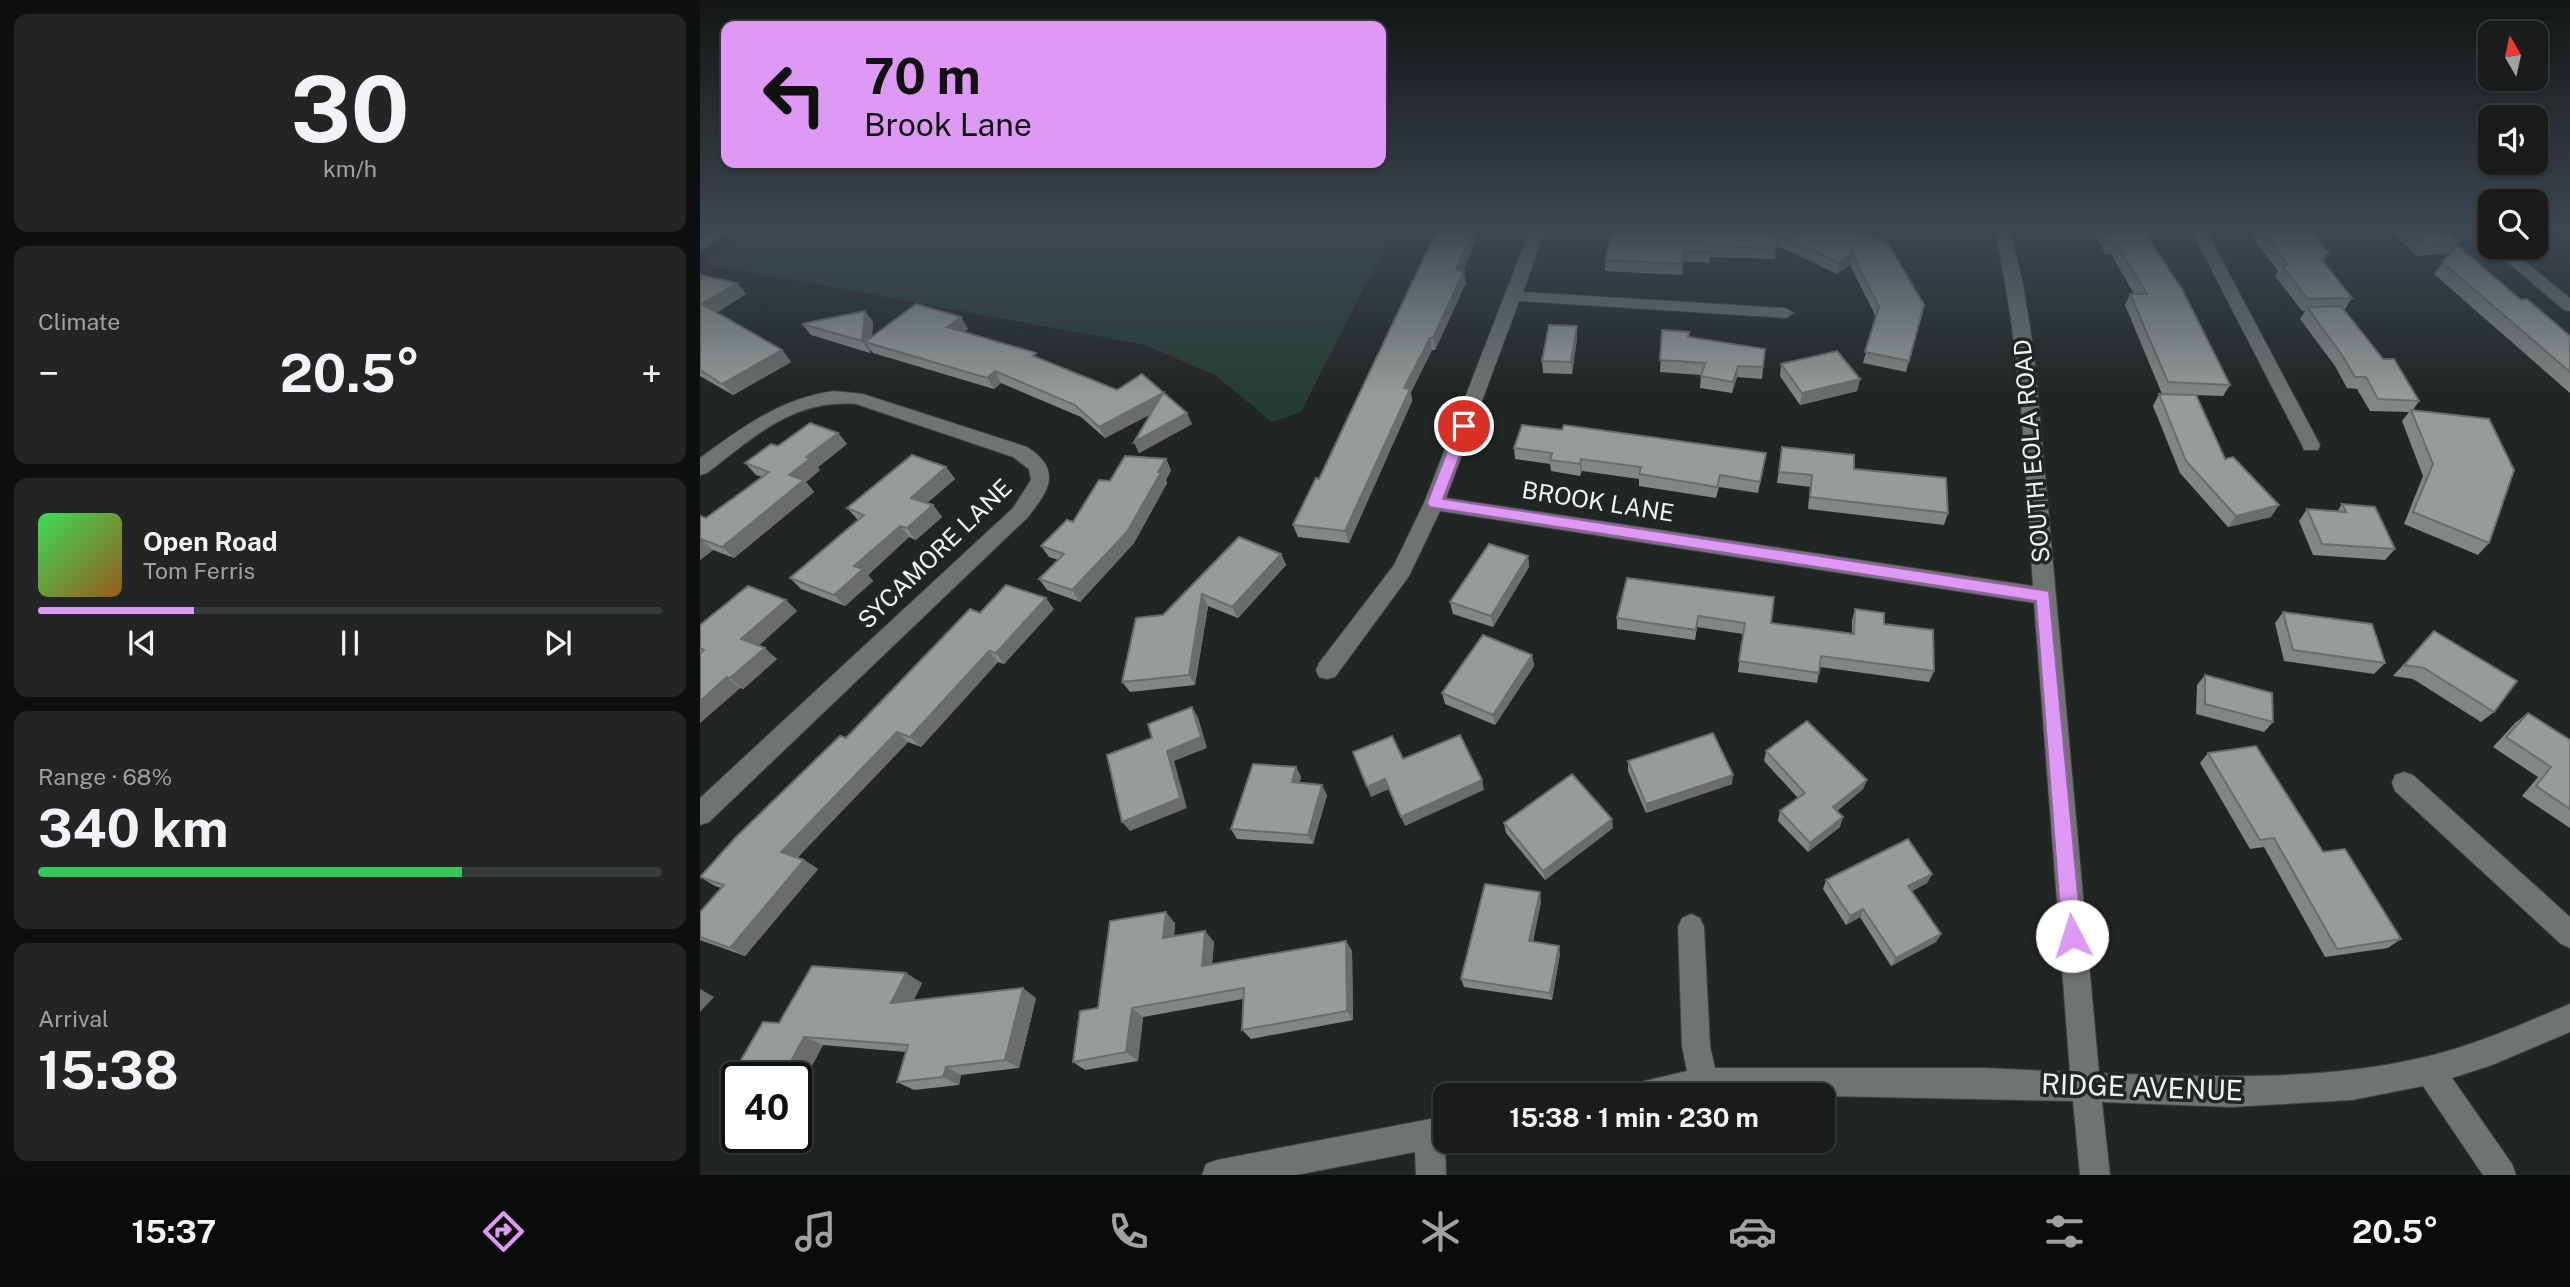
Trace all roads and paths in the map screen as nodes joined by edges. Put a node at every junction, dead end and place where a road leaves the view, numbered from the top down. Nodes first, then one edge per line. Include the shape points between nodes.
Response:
1 (1518, 285) edge
2 (2015, 285) edge
3 (2227, 285) edge
4 (2544, 285) edge
5 (1514, 296) junction
6 (2570, 306) edge
7 (1786, 313) dead end
8 (2311, 445) dead end
9 (700, 468) edge
10 (1434, 503) junction
11 (2044, 596) junction
12 (1327, 670) dead end
13 (2404, 783) dead end
14 (700, 814) edge
15 (1691, 927) dead end
16 (2570, 935) edge
17 (2570, 1018) edge
18 (2430, 1070) junction
19 (1704, 1082) junction
20 (1699, 1083) edge
21 (2086, 1086) junction
22 (1433, 1134) edge
23 (1434, 1153) edge
24 (1217, 1175) edge
25 (1431, 1175) edge
26 (2095, 1175) edge
27 (2501, 1175) edge

1 - 5 street
2 - 11 street, SOUTH EOLA ROAD via 2025,353
3 - 8 street
4 - 6 street
5 - 7 street
5 - 10 street
9 - 14 street, SYCAMORE LANE via 785,408 841,395 1020,452 1035,459 1041,471 1040,485 1020,513
10 - 11 street, BROOK LANE
10 - 12 street via 1402,570
11 - 21 street, SOUTH EOLA ROAD
13 - 16 street
15 - 19 street via 1696,1046
17 - 18 street, RIDGE AVENUE via 2492,1051
18 - 21 street, RIDGE AVENUE via 2352,1085 2231,1092
18 - 27 street
19 - 20 street, RIDGE AVENUE
19 - 21 street, RIDGE AVENUE
21 - 26 street, SOUTH EOLA ROAD
22 - 24 street
23 - 25 street

